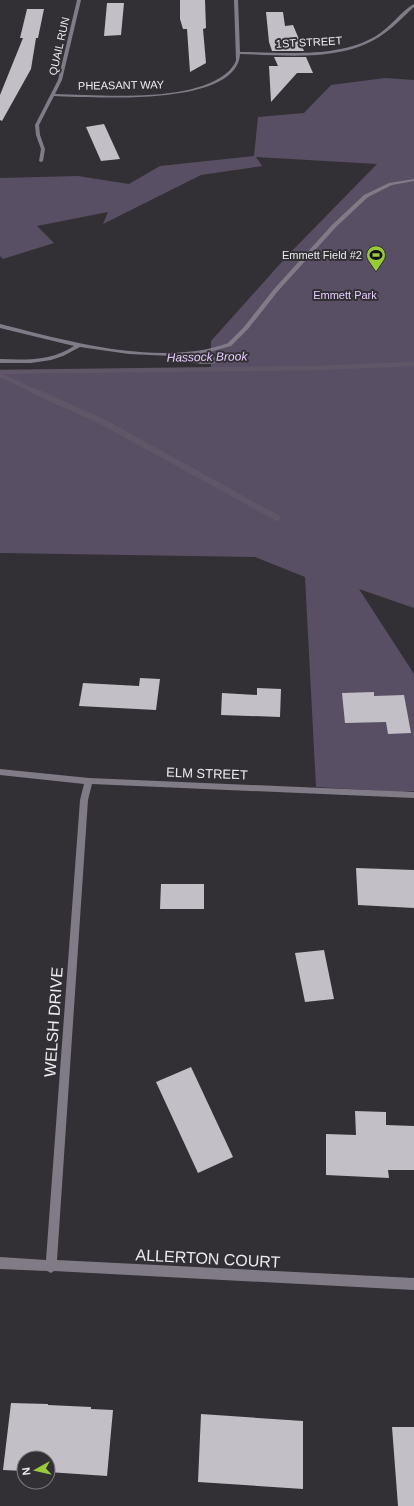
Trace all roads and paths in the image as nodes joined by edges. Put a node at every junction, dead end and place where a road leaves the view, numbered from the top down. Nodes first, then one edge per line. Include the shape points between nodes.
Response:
1 (78, 0) edge
2 (236, 0) edge
3 (414, 6) edge
4 (238, 53) junction
5 (53, 95) junction
6 (41, 162) dead end
7 (414, 180) edge
8 (0, 326) edge
9 (79, 345) junction
10 (168, 355) junction
11 (228, 356) dead end
12 (0, 361) edge
13 (0, 772) edge
14 (89, 781) junction
15 (414, 795) edge
16 (0, 1263) edge
17 (51, 1267) junction
18 (414, 1284) edge

1 - 5 street, QUAIL RUN via 63,72
2 - 4 street, PHEASANT WAY
3 - 4 street, 1ST STREET via 376,38 351,48 309,53
4 - 5 street, PHEASANT WAY via 237,64 224,76 192,90 145,96
5 - 6 street, QUAIL RUN via 37,125 43,149
7 - 10 street via 391,184 366,196 334,226 229,345 198,353
8 - 9 street
9 - 10 street
9 - 12 street via 71,352 52,359
10 - 11 street via 200,363 211,363
13 - 14 street, ELM STREET
14 - 15 street, ELM STREET
14 - 17 street, WELSH DRIVE via 84,800
16 - 17 street, ALLERTON COURT
17 - 18 street, ALLERTON COURT

